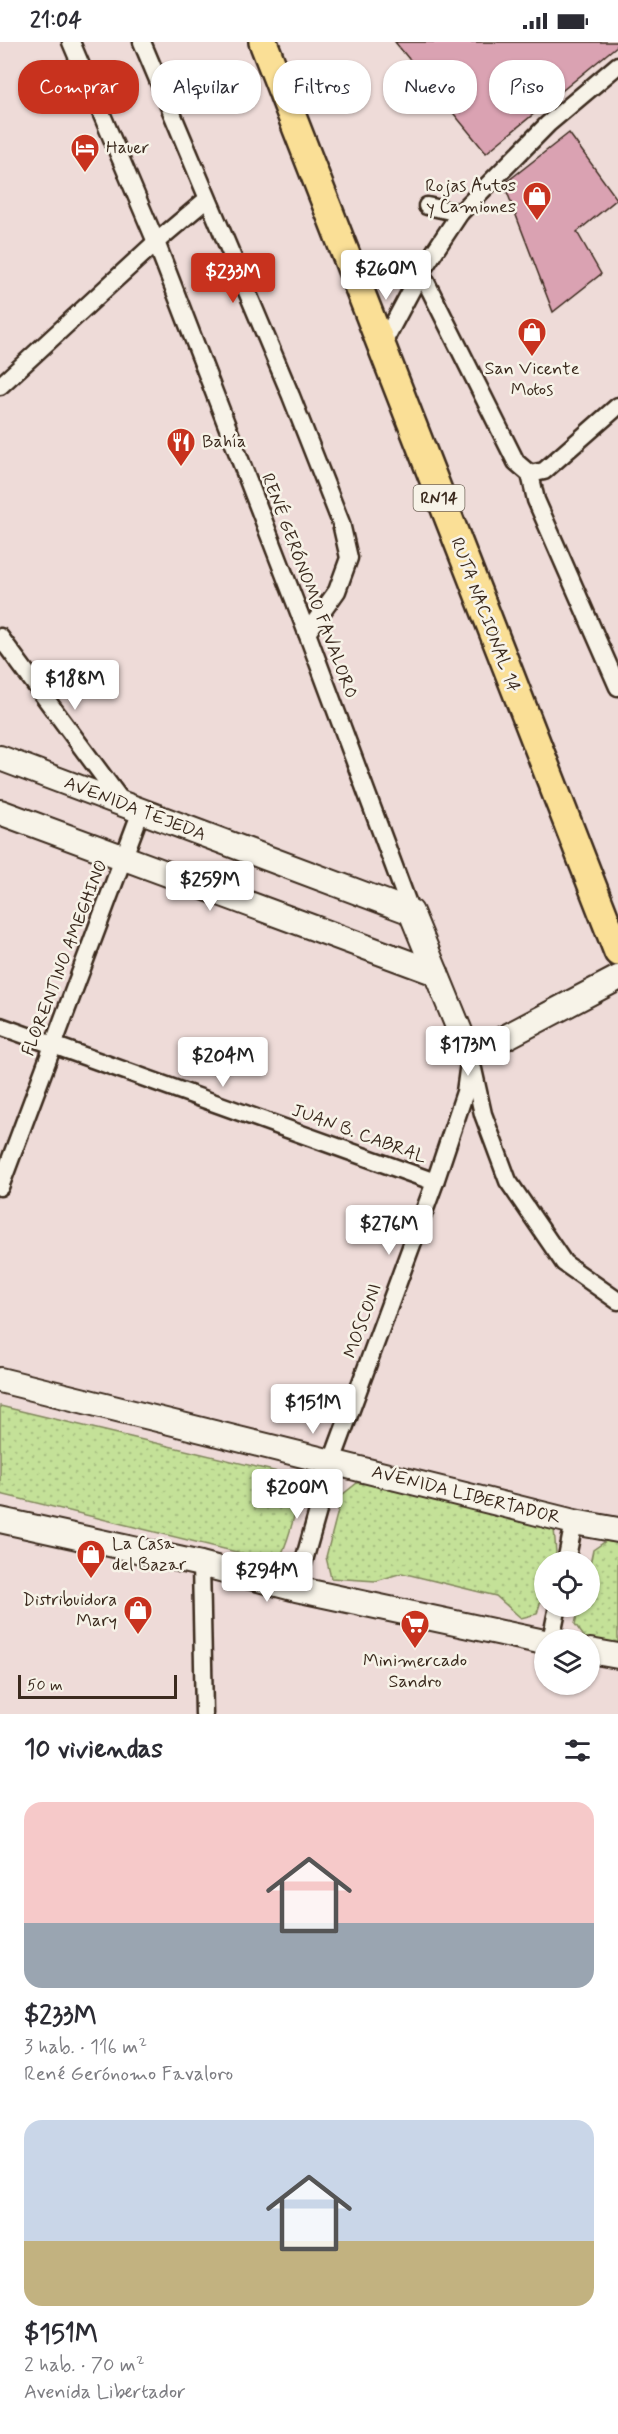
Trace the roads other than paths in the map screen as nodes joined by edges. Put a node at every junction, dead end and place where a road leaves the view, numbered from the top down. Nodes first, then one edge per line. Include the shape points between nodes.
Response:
1 (71, 42) edge
2 (142, 42) edge
3 (263, 42) edge
4 (618, 64) edge
5 (207, 199) junction
6 (427, 206) dead end
7 (460, 213) junction
8 (156, 242) junction
9 (421, 272) junction
10 (381, 347) junction
11 (0, 386) edge
12 (618, 406) edge
13 (530, 474) junction
14 (307, 633) junction
15 (0, 637) edge
16 (618, 687) edge
17 (0, 758) edge
18 (132, 808) junction
19 (0, 812) edge
20 (124, 858) junction
21 (411, 912) junction
22 (618, 952) edge
23 (436, 973) junction
24 (618, 978) edge
25 (0, 1026) edge
26 (52, 1046) junction
27 (470, 1056) junction
28 (435, 1182) junction
29 (0, 1187) edge
30 (618, 1301) edge
31 (0, 1380) edge
32 (332, 1461) junction
33 (0, 1520) edge
34 (574, 1522) junction
35 (618, 1530) edge
36 (568, 1551) edge
37 (201, 1564) junction
38 (296, 1589) junction
39 (534, 1640) edge
40 (600, 1653) edge
41 (618, 1656) edge
42 (204, 1714) edge

1 - 8 street, RENÉ GERÓNOMO FAVALORO
2 - 5 street
3 - 10 highway, RUTA NACIONAL 14 / RN14
4 - 7 street via 548,124
5 - 8 street
5 - 14 street via 341,522 349,558 337,591
6 - 7 street
7 - 9 street
8 - 11 street
8 - 14 street, RENÉ GERÓNOMO FAVALORO
9 - 10 street
9 - 13 street via 516,462
10 - 22 highway, RUTA NACIONAL 14 / RN14
12 - 13 street via 544,471
13 - 16 street via 536,500
14 - 21 street, RENÉ GERÓNOMO FAVALORO
15 - 18 street
17 - 18 main road, AVENIDA TEJEDA
18 - 20 street, FLORENTINO AMEGHINO
18 - 21 main road, AVENIDA TEJEDA
19 - 20 main road
20 - 23 main road
20 - 26 street, FLORENTINO AMEGHINO
21 - 23 main road
23 - 27 main road
24 - 27 main road
25 - 26 street, JUAN B. CABRAL
26 - 28 street, JUAN B. CABRAL
26 - 29 street, FLORENTINO AMEGHINO
27 - 28 street, MOSCONI via 465,1092
27 - 30 street via 483,1114 508,1181 564,1263
28 - 32 street, MOSCONI
31 - 32 main road, AVENIDA LIBERTADOR
32 - 34 main road, AVENIDA LIBERTADOR
32 - 38 street, MOSCONI
33 - 37 main road
34 - 35 main road, AVENIDA LIBERTADOR
34 - 36 street
37 - 38 main road
37 - 42 street
38 - 39 main road
40 - 41 main road

